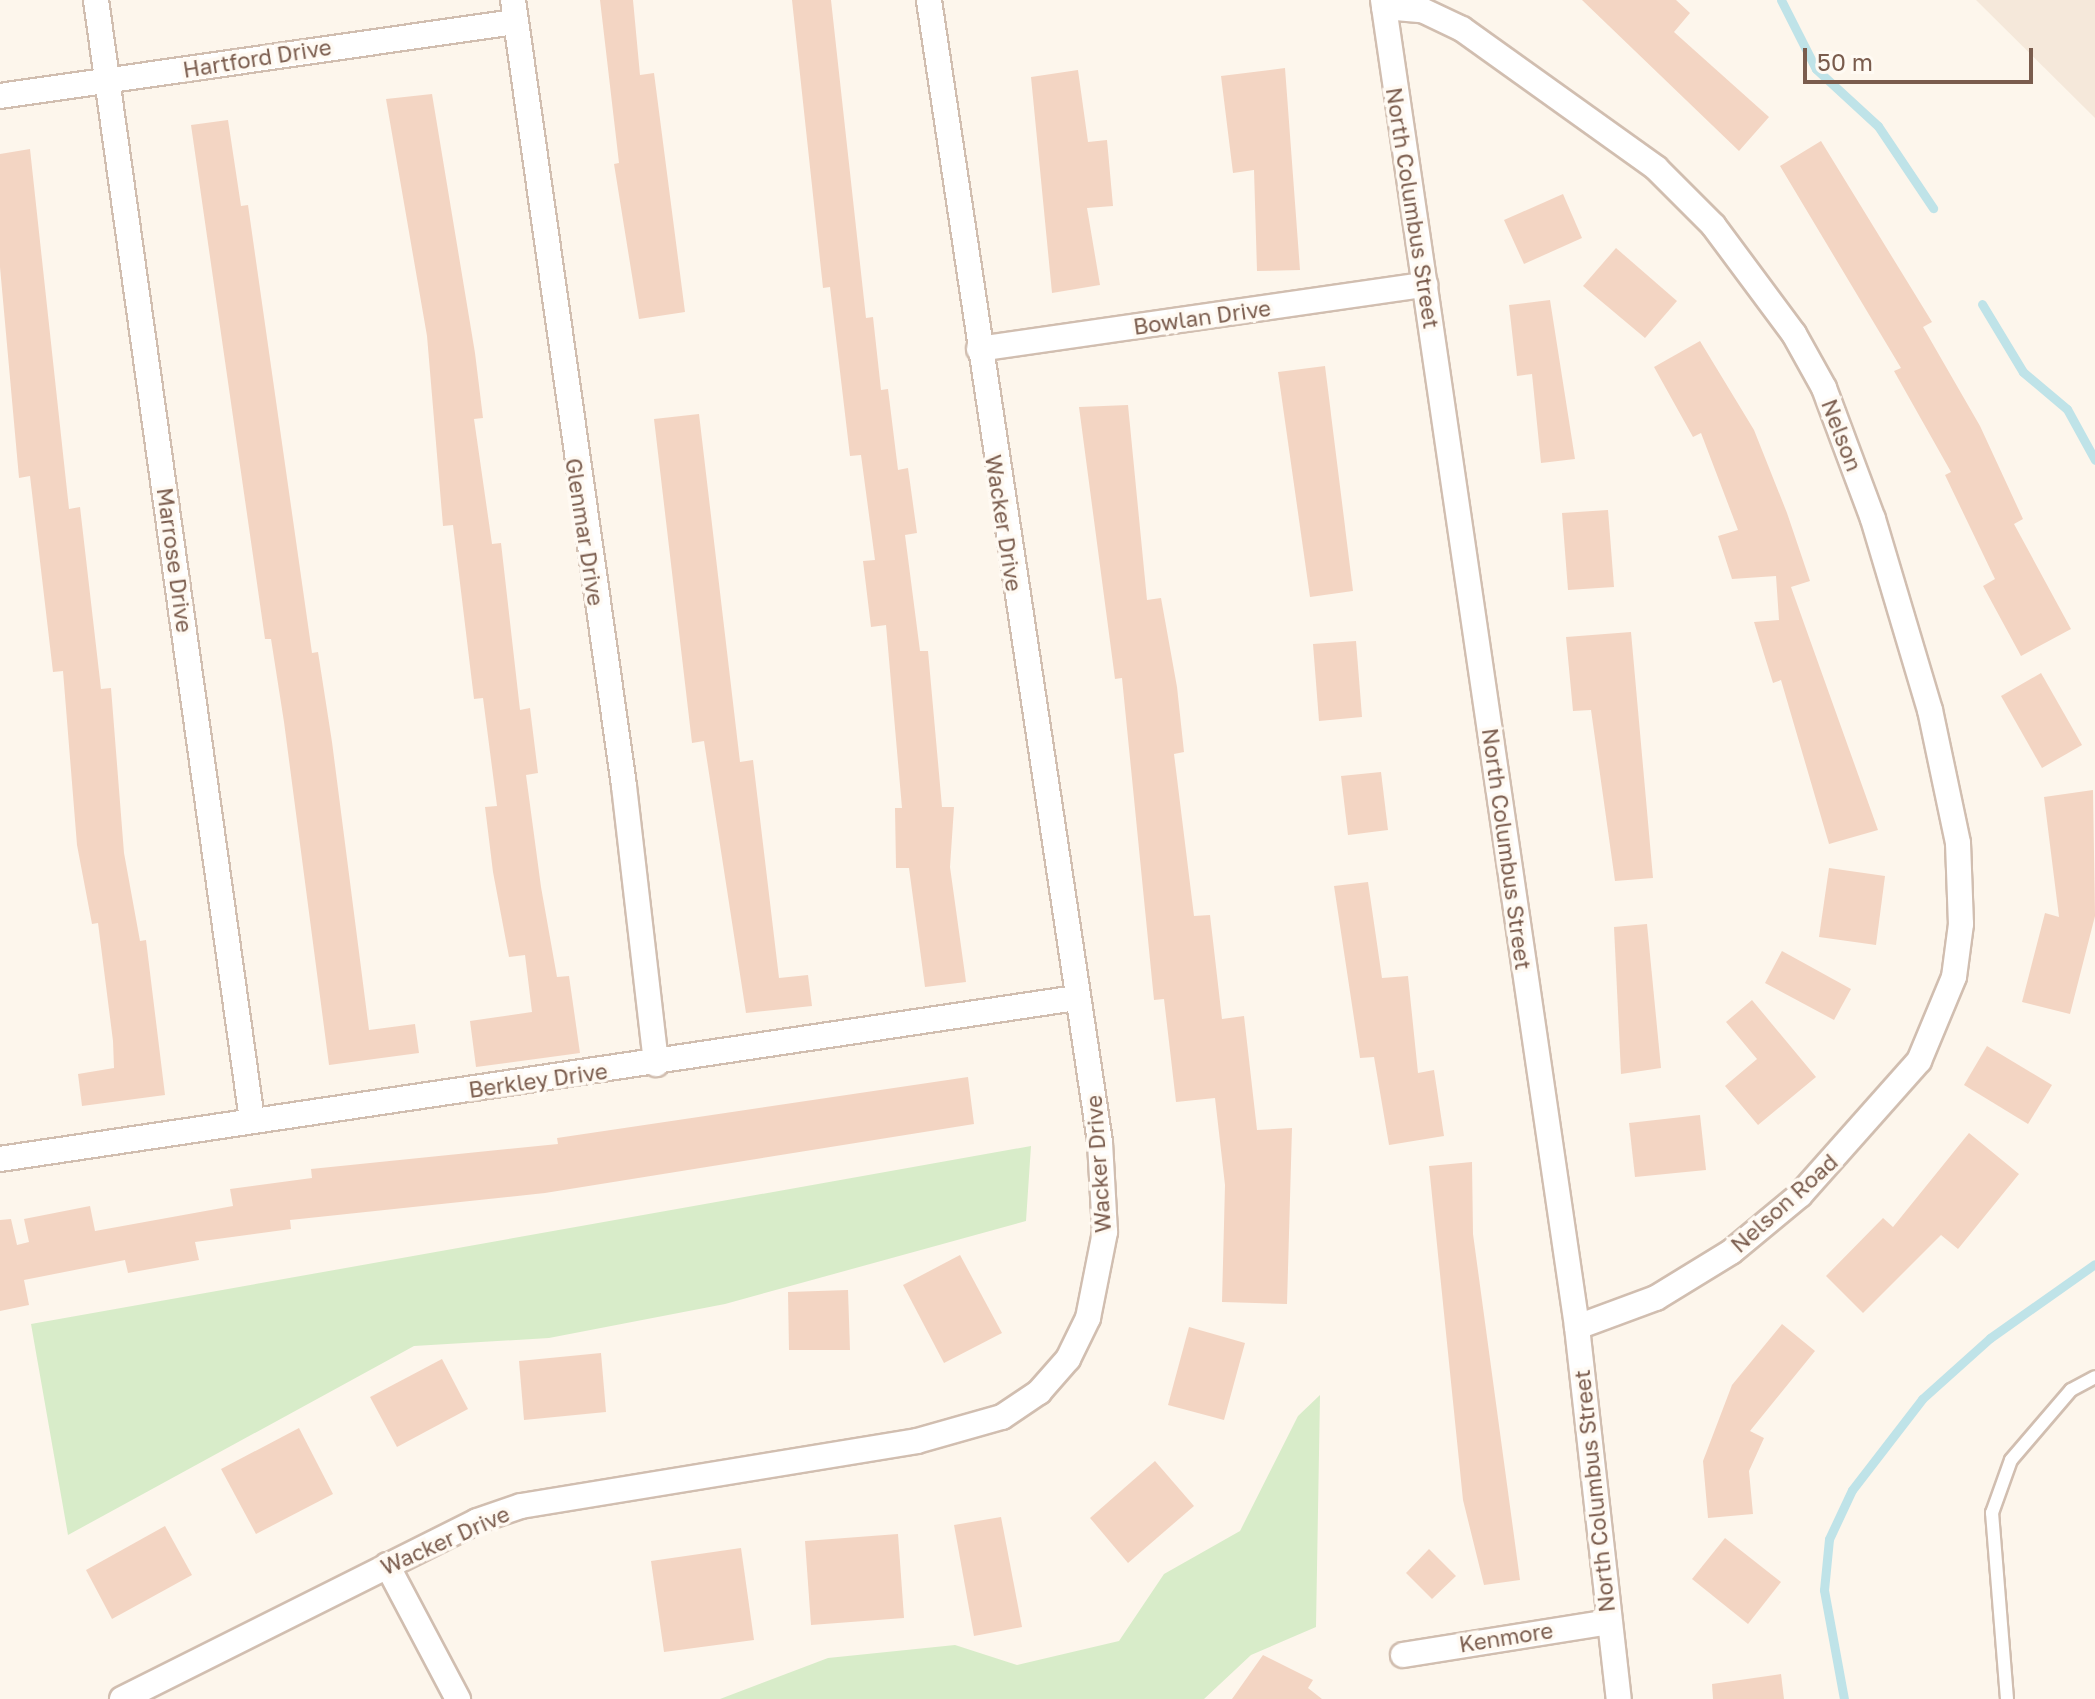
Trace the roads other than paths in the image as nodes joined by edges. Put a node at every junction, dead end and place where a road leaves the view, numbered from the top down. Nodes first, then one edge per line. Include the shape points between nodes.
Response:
1 (96, 0) edge
2 (929, 0) edge
3 (1384, 3) edge
4 (514, 11) edge
5 (106, 82) junction
6 (0, 96) edge
7 (1425, 285) junction
8 (979, 349) junction
9 (1076, 998) junction
10 (1919, 1061) joint
11 (656, 1064) junction
12 (252, 1120) junction
13 (0, 1159) edge
14 (1577, 1327) junction
15 (2095, 1377) edge
16 (387, 1565) junction
17 (1609, 1622) junction
18 (1403, 1655) dead end
19 (122, 1699) edge
20 (458, 1699) edge
21 (1619, 1699) edge
22 (2007, 1699) edge

1 - 5 street, Marrose Drive
2 - 8 street, Wacker Drive
3 - 7 street, North Columbus Street
3 - 10 street, Nelson via 1422,10 1462,29 1656,168 1750,271 1824,388 1925,696 1958,843 1961,924 1954,977
4 - 5 street, Hartford Drive
4 - 11 street, Glenmar Drive via 624,786
5 - 6 street, Hartford Drive
5 - 12 street, Marrose Drive
7 - 8 street, Bowlan Drive
7 - 14 street, North Columbus Street
8 - 9 street, Wacker Drive
9 - 11 street, Berkley Drive
9 - 16 street, Wacker Drive via 1098,1127 1105,1232 1088,1318 1068,1359 1039,1392 961,1432 521,1506
10 - 14 street, Nelson Road via 1800,1195 1731,1252 1656,1298
11 - 12 street, Berkley Drive
12 - 13 street, Berkley Drive
14 - 17 street, North Columbus Street
15 - 22 lane via 2071,1390 2011,1460 1992,1513
16 - 19 street, Wacker Drive
16 - 20 street
17 - 18 street, Kenmore
17 - 21 street, North Columbus Street

